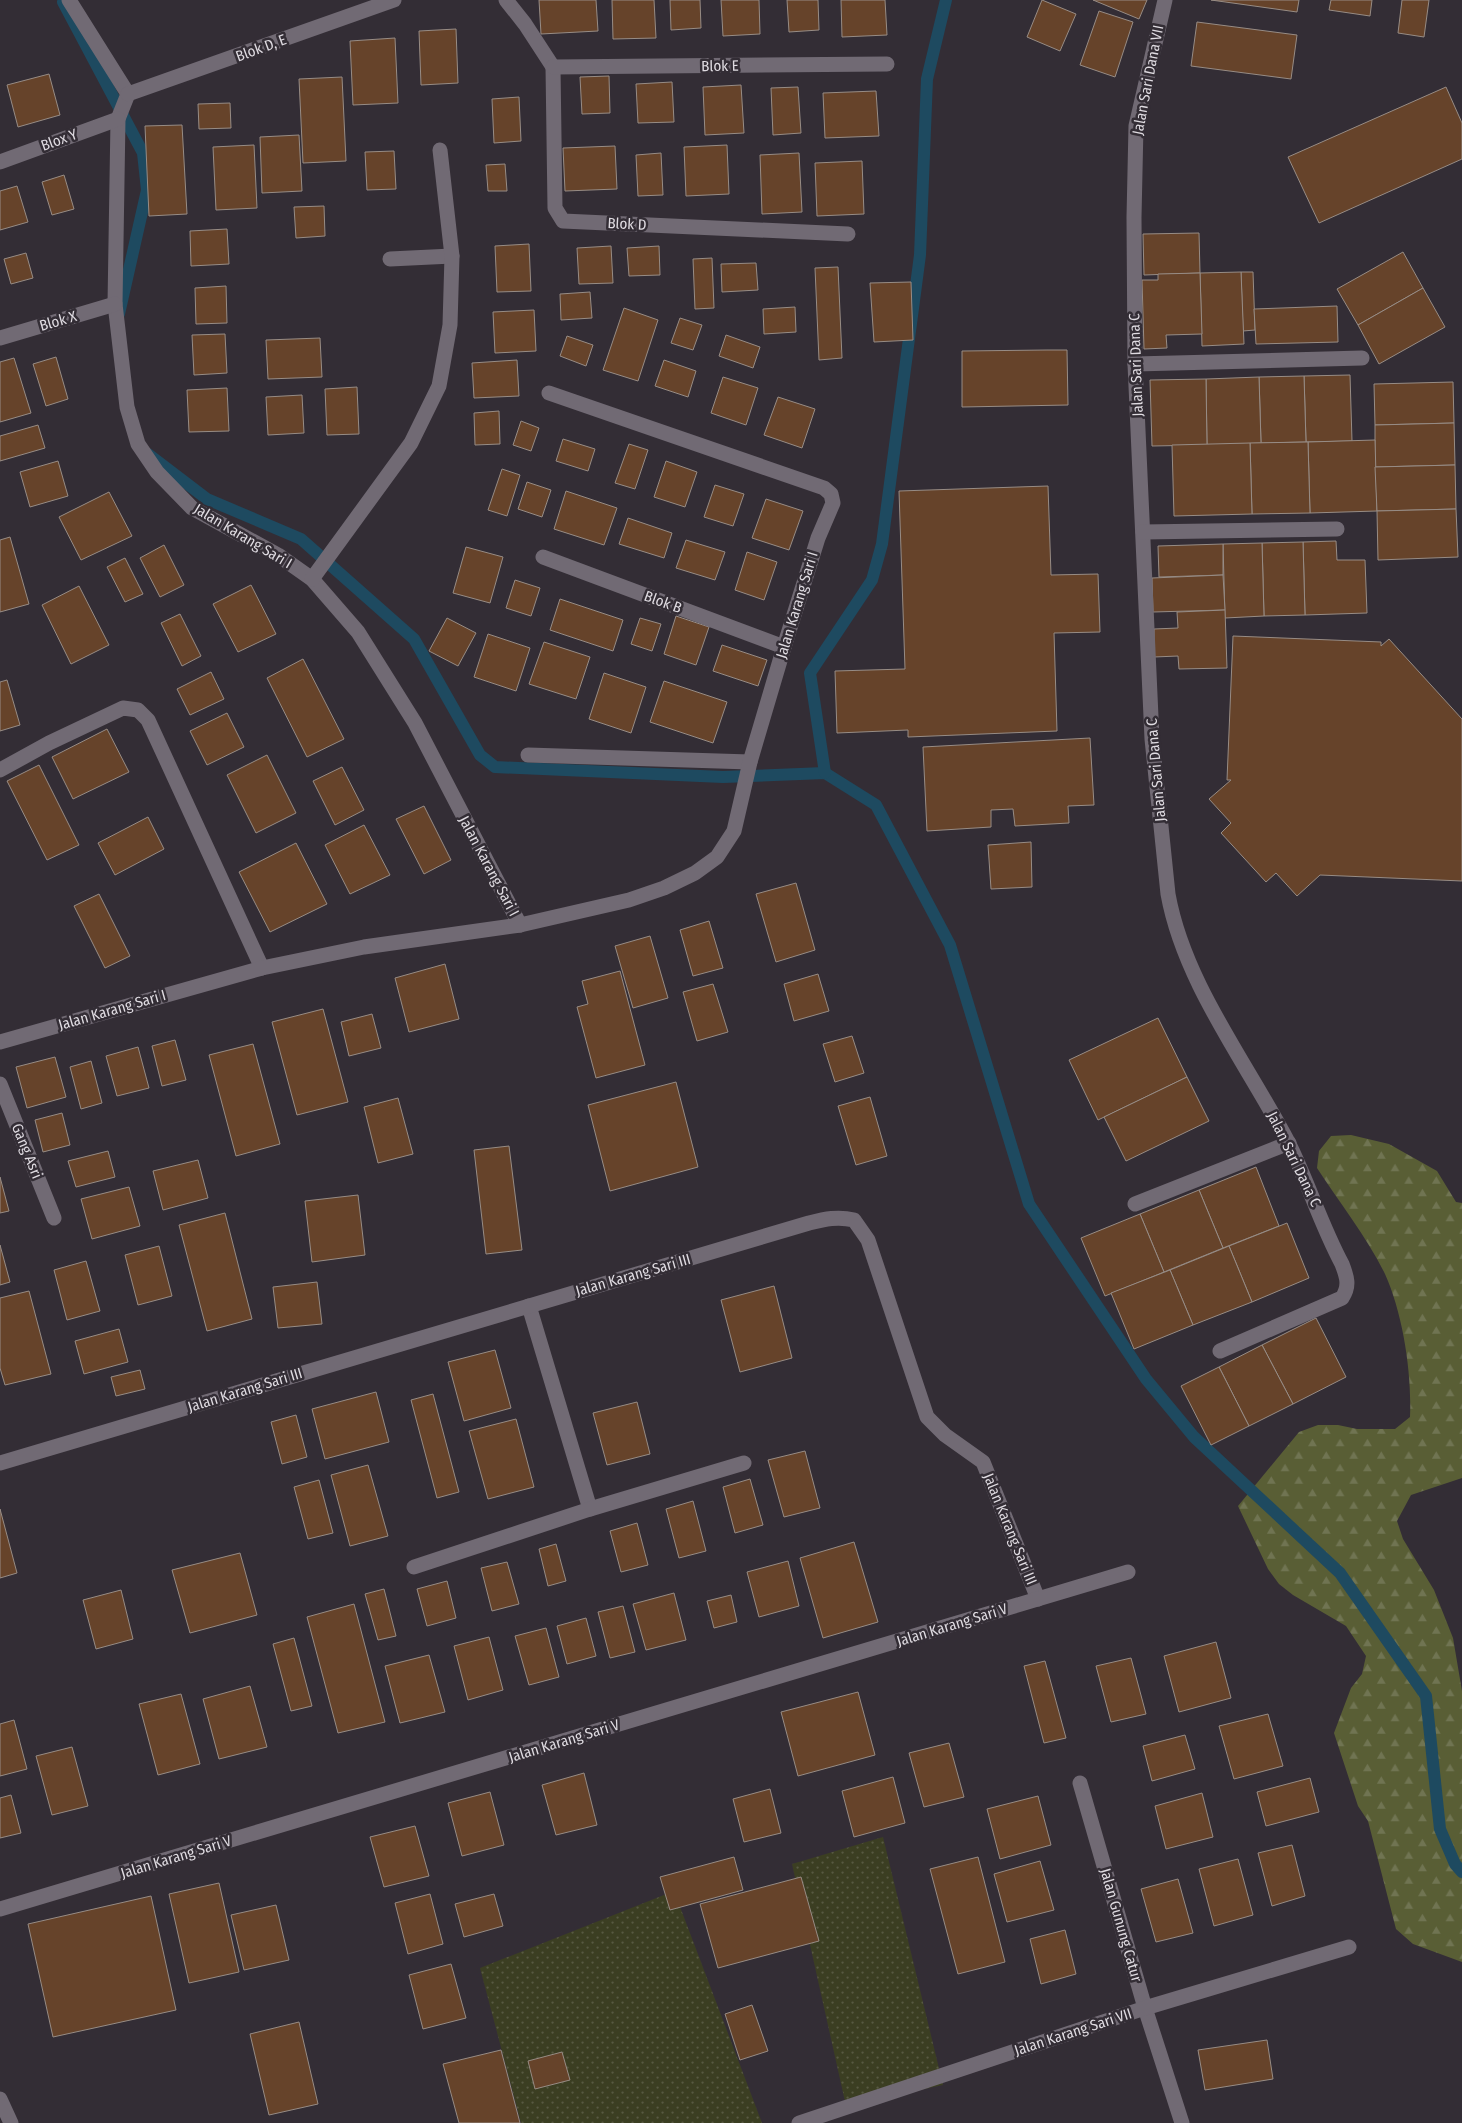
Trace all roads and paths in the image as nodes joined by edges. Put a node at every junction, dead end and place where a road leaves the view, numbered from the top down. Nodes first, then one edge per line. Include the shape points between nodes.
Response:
1 (69, 0) edge
2 (394, 0) edge
3 (506, 0) edge
4 (1165, 0) edge
5 (887, 64) dead end
6 (553, 67) junction
7 (128, 94) junction
8 (118, 119) junction
9 (440, 150) dead end
10 (0, 162) edge
11 (1134, 217) joint
12 (848, 234) dead end
13 (452, 256) junction
14 (390, 259) dead end
15 (115, 304) junction
16 (0, 338) edge
17 (1362, 358) dead end
18 (1135, 364) junction
19 (549, 394) dead end
20 (1337, 529) dead end
21 (1143, 532) junction
22 (542, 557) dead end
23 (312, 579) junction
24 (784, 647) junction
25 (528, 755) dead end
26 (750, 762) junction
27 (0, 770) edge
28 (520, 925) junction
29 (262, 968) junction
30 (0, 1042) edge
31 (0, 1084) edge
32 (1289, 1143) junction
33 (1135, 1204) dead end
34 (54, 1218) dead end
35 (529, 1306) junction
36 (1220, 1351) dead end
37 (0, 1463) edge
38 (744, 1463) dead end
39 (590, 1509) junction
40 (414, 1567) dead end
41 (1128, 1572) dead end
42 (1038, 1599) junction
43 (1080, 1783) dead end
44 (0, 1909) edge
45 (1349, 1947) dead end
46 (1145, 2008) junction
47 (0, 2099) edge
48 (11, 2123) edge
49 (799, 2123) edge
50 (1182, 2123) edge

1 - 7 street
2 - 7 street, Blok D, E
3 - 6 street
4 - 11 street, Jalan Sari Dana VII via 1136,126
5 - 6 street, Blok E
6 - 12 street, Blok D via 555,208 563,221
7 - 8 street, Jalan Karang Sari I
8 - 10 street, Blox Y
8 - 15 street, Jalan Karang Sari I
9 - 13 street
11 - 18 street, Jalan Sari Dana C
13 - 14 street
13 - 23 street via 450,325 439,386 411,443
15 - 16 street, Blok X
15 - 23 street, Jalan Karang Sari I via 127,407 138,444 157,472 192,508 262,546
17 - 18 street
18 - 21 street, Jalan Sari Dana C
19 - 24 street, Jalan Karang Sari I via 824,488 831,494 833,503 818,538
20 - 21 street
21 - 32 street, Jalan Sari Dana C via 1152,740 1172,920 1201,988
22 - 24 street, Blok B
23 - 28 street, Jalan Karang Sari I via 358,632 415,724
24 - 26 street, Jalan Karang Sari I
25 - 26 street
26 - 28 street, Jalan Karang Sari I via 734,831 717,857 696,873 629,900
27 - 29 street via 48,743 123,708 138,710 148,720
28 - 29 street, Jalan Karang Sari I via 364,947
29 - 30 street, Jalan Karang Sari I
31 - 34 street, Gang Asri
32 - 33 street
32 - 36 street, Jalan Sari Dana C via 1342,1264 1348,1281 1347,1291 1342,1298
35 - 37 street, Jalan Karang Sari III
35 - 39 street
35 - 42 street, Jalan Karang Sari III via 828,1218 854,1220 868,1240 927,1417 945,1435 983,1462
38 - 39 street
39 - 40 street
41 - 42 street, Jalan Karang Sari V
42 - 44 street, Jalan Karang Sari V
43 - 46 street, Jalan Gunung Catur
45 - 46 street, Jalan Karang Sari VII
46 - 49 street, Jalan Karang Sari VII
46 - 50 street, Jalan Gunung Catur
47 - 48 street

